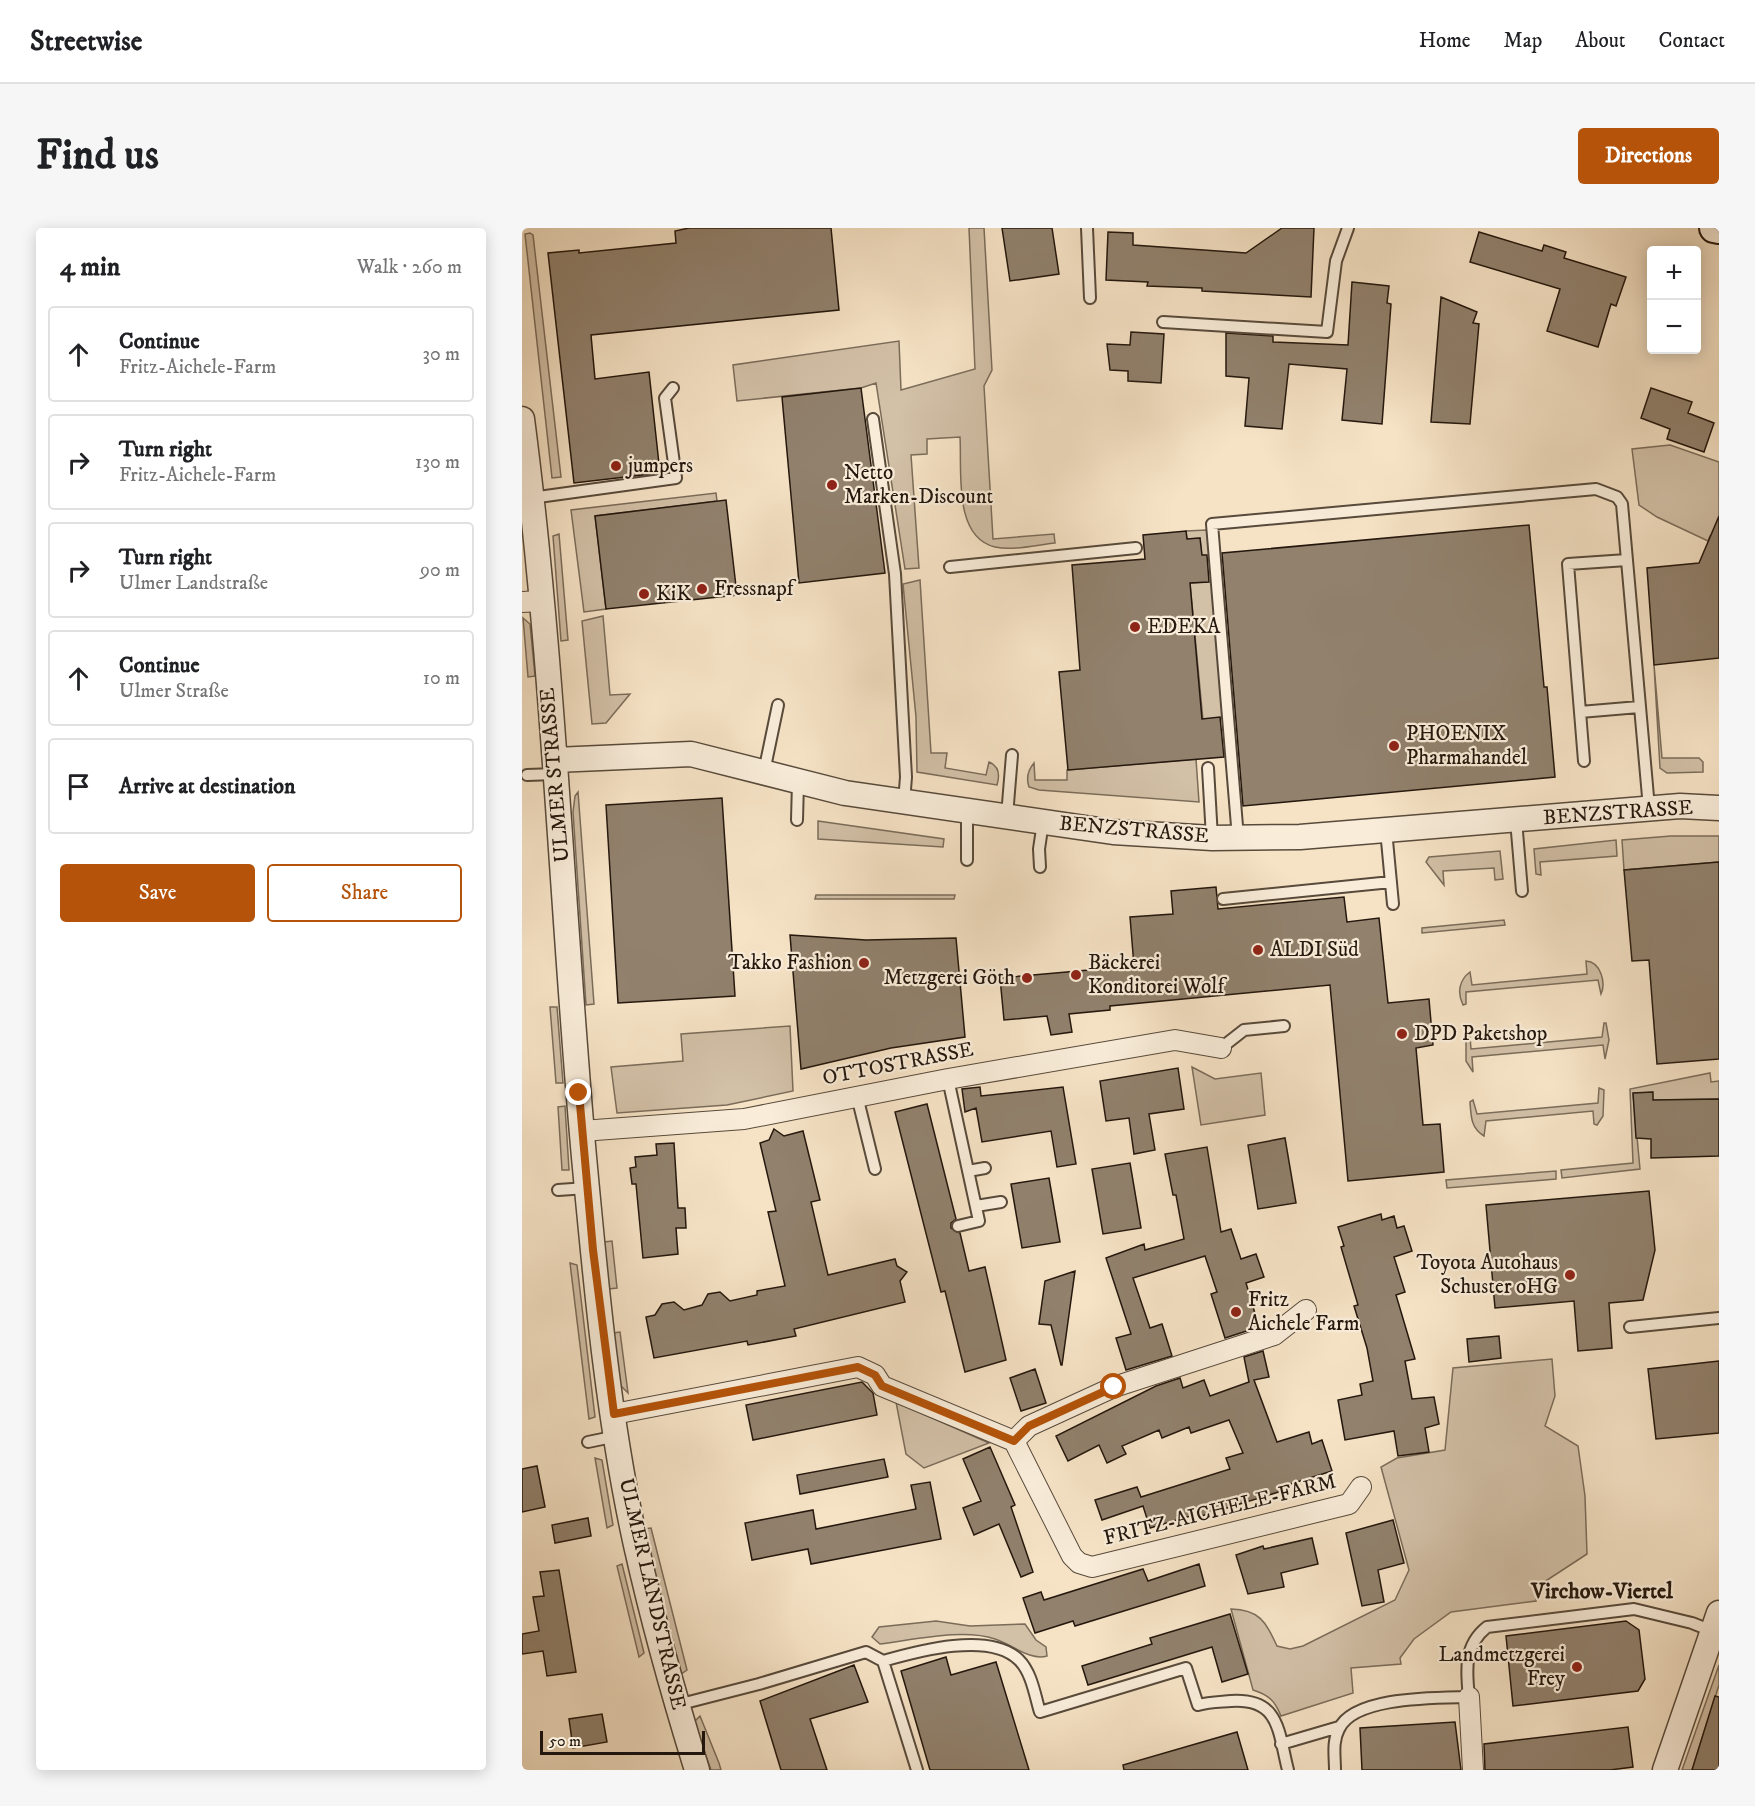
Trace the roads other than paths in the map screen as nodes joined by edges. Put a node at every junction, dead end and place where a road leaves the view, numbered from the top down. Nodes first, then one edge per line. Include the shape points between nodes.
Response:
1 (1087, 228) edge
2 (1348, 228) edge
3 (1714, 228) edge
4 (1719, 230) edge
5 (1089, 298) dead end
6 (1163, 322) dead end
7 (674, 388) dead end
8 (522, 419) edge
9 (873, 419) dead end
10 (531, 498) junction
11 (1136, 548) dead end
12 (1627, 560) junction
13 (950, 567) dead end
14 (531, 601) edge
15 (778, 705) dead end
16 (1640, 706) junction
17 (1580, 712) junction
18 (1012, 755) dead end
19 (1584, 761) dead end
20 (555, 767) junction
21 (1208, 768) dead end
22 (764, 772) junction
23 (527, 776) dead end
24 (799, 781) junction
25 (904, 802) junction
26 (1719, 808) edge
27 (1649, 809) junction
28 (967, 810) junction
29 (1007, 817) junction
30 (797, 820) dead end
31 (1516, 820) junction
32 (1042, 822) junction
33 (1386, 830) junction
34 (1212, 838) junction
35 (1238, 838) junction
36 (967, 860) dead end
37 (1040, 867) dead end
38 (1391, 882) junction
39 (1522, 891) dead end
40 (1223, 899) dead end
41 (1393, 904) dead end
42 (1284, 1026) dead end
43 (1221, 1047) joint
44 (948, 1078) junction
45 (856, 1096) junction
46 (582, 1131) junction
47 (875, 1168) dead end
48 (985, 1168) dead end
49 (968, 1171) junction
50 (587, 1188) junction
51 (558, 1190) dead end
52 (1001, 1202) dead end
53 (976, 1206) junction
54 (958, 1226) dead end
55 (1306, 1310) dead end
56 (1719, 1318) edge
57 (1630, 1327) dead end
58 (615, 1425) junction
59 (1014, 1441) junction
60 (588, 1442) dead end
61 (1361, 1487) dead end
62 (1716, 1622) edge
63 (883, 1660) junction
64 (1468, 1697) junction
65 (677, 1704) junction
66 (1339, 1727) junction
67 (1281, 1744) junction
68 (697, 1770) edge
69 (917, 1770) edge
70 (1288, 1770) edge
71 (1335, 1770) edge
72 (1473, 1770) edge
73 (1665, 1770) edge

1 - 5 lane
2 - 6 lane via 1336,261 1327,332
3 - 4 main road
7 - 10 lane via 665,398 676,478
8 - 10 street, ULMER STRASSE
9 - 25 lane via 895,574
10 - 14 street, ULMER STRASSE
11 - 13 lane
12 - 16 lane
12 - 17 lane via 1568,564
12 - 35 lane via 1622,504 1617,497 1596,489 1212,524
14 - 20 street, ULMER STRASSE
15 - 22 lane
16 - 17 lane
16 - 27 lane
17 - 19 lane
18 - 29 lane
20 - 22 street, BENZSTRASSE via 692,754
20 - 23 lane
20 - 46 street, ULMER STRASSE
21 - 34 lane
22 - 24 street, BENZSTRASSE
24 - 25 street, BENZSTRASSE
24 - 30 lane
25 - 28 street, BENZSTRASSE
26 - 27 street, BENZSTRASSE
27 - 31 street, BENZSTRASSE
28 - 29 street, BENZSTRASSE
28 - 36 lane
29 - 32 street, BENZSTRASSE
31 - 33 street, BENZSTRASSE
31 - 39 lane
32 - 34 street, BENZSTRASSE via 1113,832
32 - 37 lane
33 - 35 street, BENZSTRASSE
33 - 38 lane
34 - 35 street, BENZSTRASSE
38 - 40 lane
38 - 41 lane
42 - 43 lane via 1244,1030
43 - 44 street, OTTOSTRASSE via 1175,1040
44 - 45 street, OTTOSTRASSE
44 - 49 lane
45 - 46 street, OTTOSTRASSE via 744,1119
45 - 47 lane
46 - 50 street, ULMER LANDSTRASSE
48 - 49 lane
49 - 53 lane
50 - 51 lane
50 - 58 street, ULMER LANDSTRASSE
52 - 53 lane
53 - 54 lane via 979,1221
55 - 59 street via 1274,1335 1114,1387 1029,1426
56 - 57 lane
58 - 59 street via 858,1367 875,1375 882,1386
58 - 60 lane
58 - 65 street, ULMER LANDSTRASSE via 636,1542
59 - 61 street, FRITZ-AICHELE-FARM via 1072,1556 1092,1567 1349,1504
62 - 64 lane via 1692,1623 1634,1610 1493,1625 1477,1635 1469,1649
62 - 73 street
63 - 65 lane via 866,1652
63 - 67 lane via 962,1645 1006,1652 1019,1660 1028,1673 1040,1712 1186,1668 1198,1705 1244,1700 1261,1704 1273,1719
63 - 69 lane
64 - 66 lane via 1379,1702
64 - 72 street
65 - 68 street, ULMER LANDSTRASSE
66 - 67 lane
66 - 71 lane via 1334,1744
67 - 70 lane

